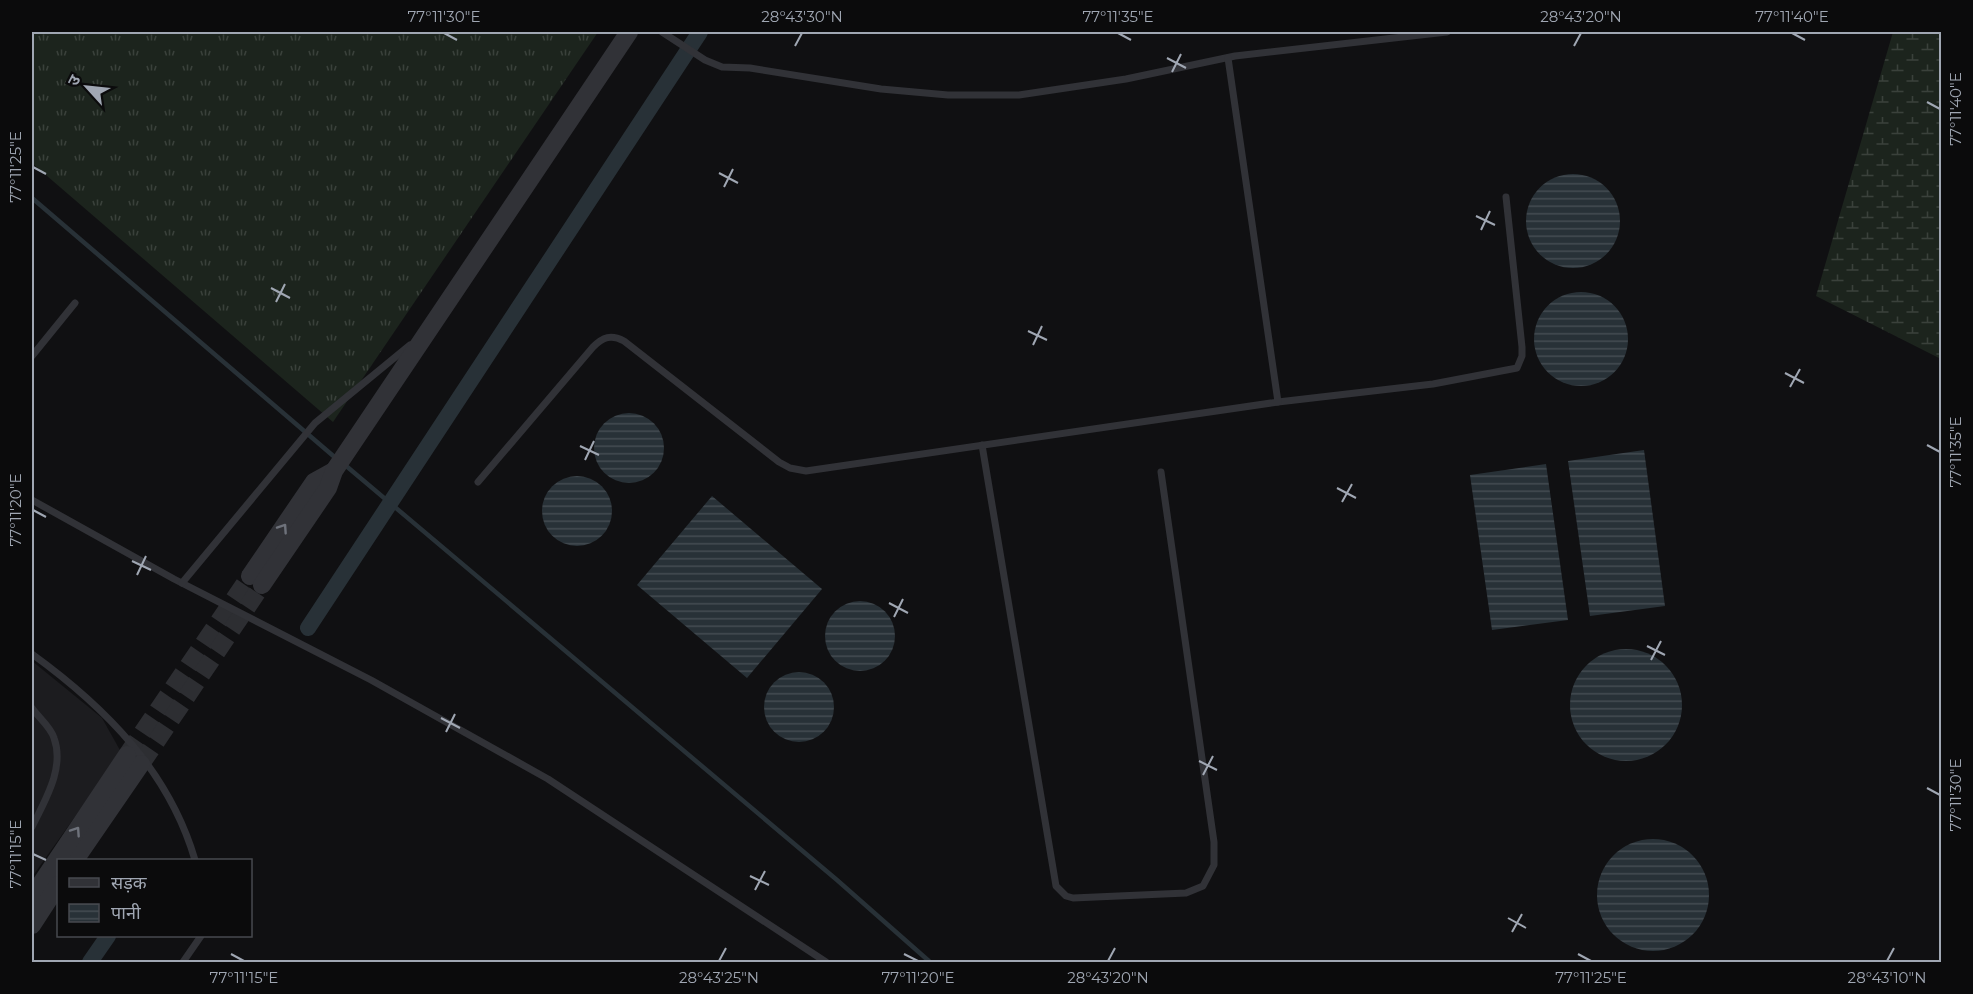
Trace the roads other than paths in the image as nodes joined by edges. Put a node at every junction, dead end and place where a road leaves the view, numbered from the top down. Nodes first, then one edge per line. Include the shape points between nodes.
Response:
1 (629, 32) edge
2 (662, 32) edge
3 (1447, 32) edge
4 (1228, 58) junction
5 (1506, 197) dead end
6 (75, 303) dead end
7 (428, 330) junction
8 (32, 356) edge
9 (1278, 402) junction
10 (982, 445) junction
11 (1161, 472) dead end
12 (478, 482) dead end
13 (32, 500) edge
14 (256, 580) tunnel mouth
15 (182, 583) junction
16 (32, 654) edge
17 (32, 708) edge
18 (32, 827) edge
19 (60, 859) edge
20 (76, 859) edge
21 (194, 859) edge
22 (57, 863) edge
23 (57, 887) edge
24 (32, 897) edge
25 (32, 926) edge
26 (200, 937) edge
27 (183, 963) edge
28 (826, 963) edge

1 - 7 street
2 - 4 lane via 722,67 948,95 1007,95 1126,79
3 - 4 lane
4 - 9 lane
5 - 9 lane via 1522,347 1516,368 1433,384
6 - 8 lane
7 - 14 street via 334,471 328,488
7 - 15 lane via 315,423
9 - 10 lane
10 - 11 lane via 1056,886 1073,898 1186,893 1203,886 1214,865 1214,842
10 - 12 lane via 806,471 790,468 624,341 606,337 593,347
13 - 15 lane
15 - 28 lane via 371,680 548,779
16 - 21 lane via 90,698 127,736 152,769
17 - 18 lane via 54,736 58,760 48,795
19 -> 20 street via 134,759
24 -> 22 street
23 - 25 street
26 - 27 lane

